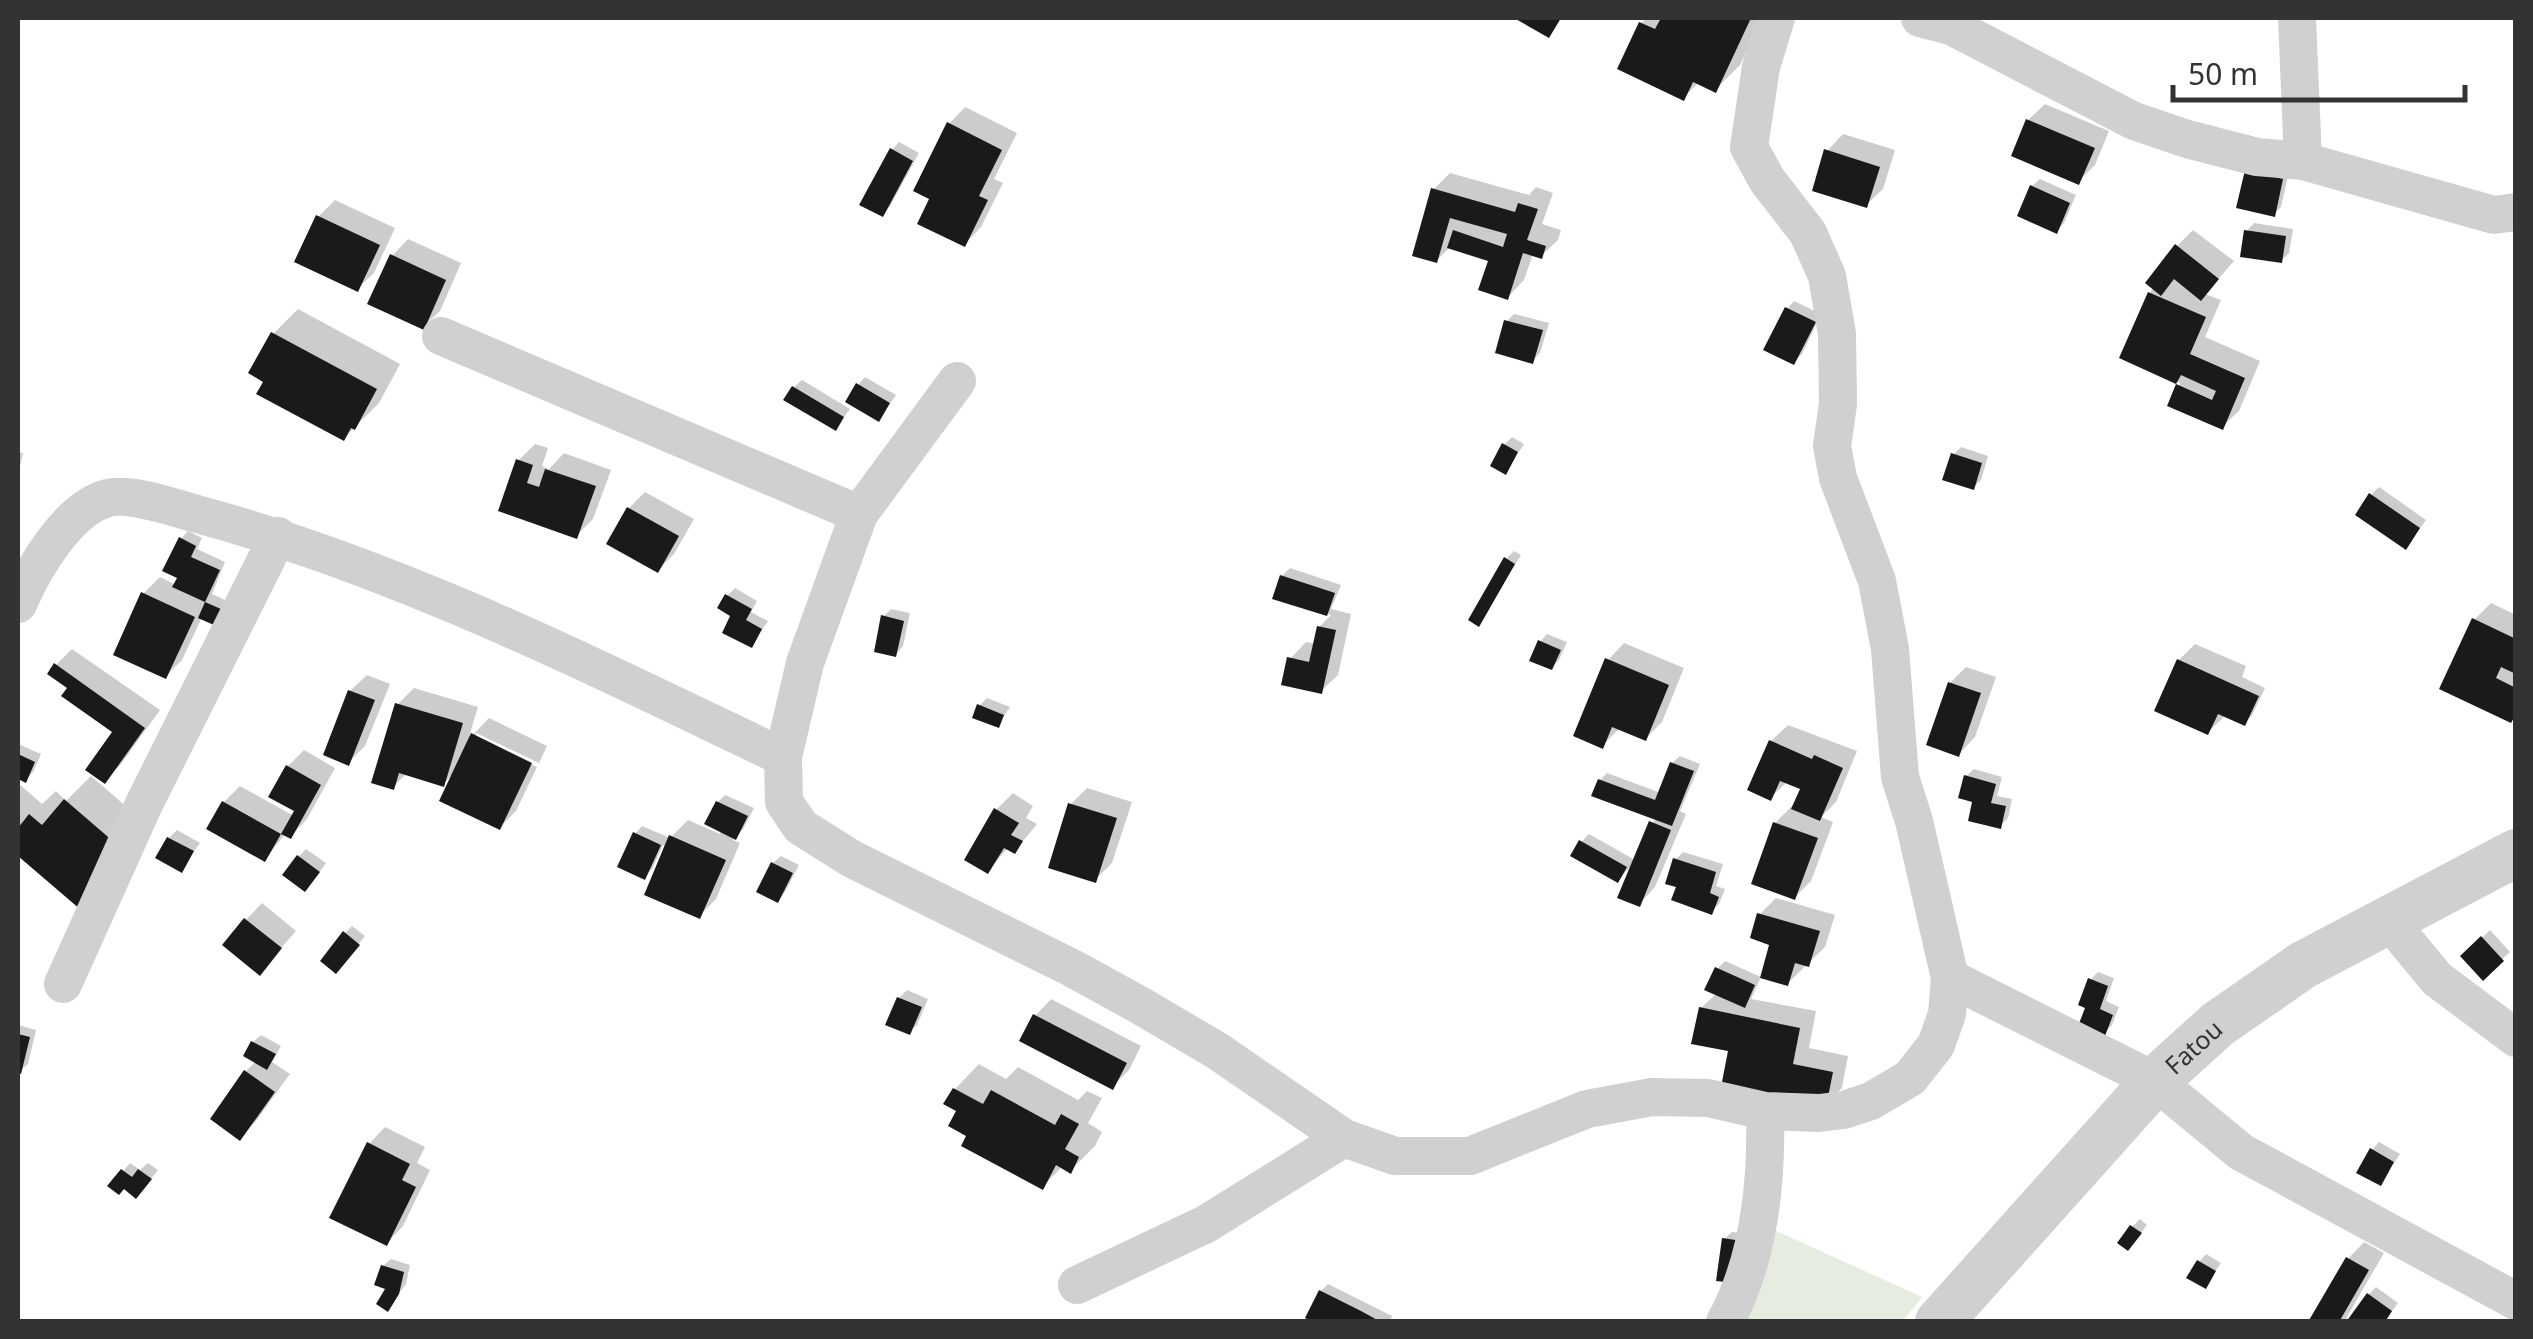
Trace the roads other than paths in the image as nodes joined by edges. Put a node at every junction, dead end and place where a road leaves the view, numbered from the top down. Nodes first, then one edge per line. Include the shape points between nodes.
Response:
1 (1776, 18) edge
2 (1920, 18) edge
3 (2298, 18) edge
4 (2303, 161) junction
5 (2516, 212) edge
6 (441, 336) dead end
7 (957, 381) dead end
8 (859, 514) junction
9 (278, 536) junction
10 (18, 604) edge
11 (783, 757) junction
12 (2516, 854) edge
13 (2389, 920) junction
14 (1950, 978) junction
15 (63, 984) dead end
16 (2516, 1038) edge
17 (2155, 1082) junction
18 (1765, 1111) junction
19 (1344, 1138) junction
20 (1077, 1285) dead end
21 (2516, 1301) edge
22 (1725, 1322) edge
23 (1939, 1322) edge

1 - 14 street via 1761,67 1750,147 1808,233 1827,276 1837,334 1832,446 1878,581 1900,778
2 - 4 street via 1950,26 2134,121 2257,157
3 - 4 street
4 - 5 street via 2494,215
6 - 8 street
7 - 8 street
8 - 11 street via 806,663
9 - 10 street via 148,500 109,497 77,516 33,570
9 - 11 street via 524,634
9 - 15 street
11 - 19 street via 784,802 800,827 1141,1006
12 - 13 street, Fatou
13 - 16 street via 2437,978
13 - 17 street, Fatou via 2303,965 2218,1024
14 - 17 street
14 - 18 street via 1936,1045 1910,1078 1844,1110
17 - 21 street via 2241,1152
17 - 23 street, Fatou
18 - 19 street via 1708,1098 1652,1097 1588,1109 1470,1156 1395,1156
18 - 22 street via 1754,1246
19 - 20 street via 1206,1224

